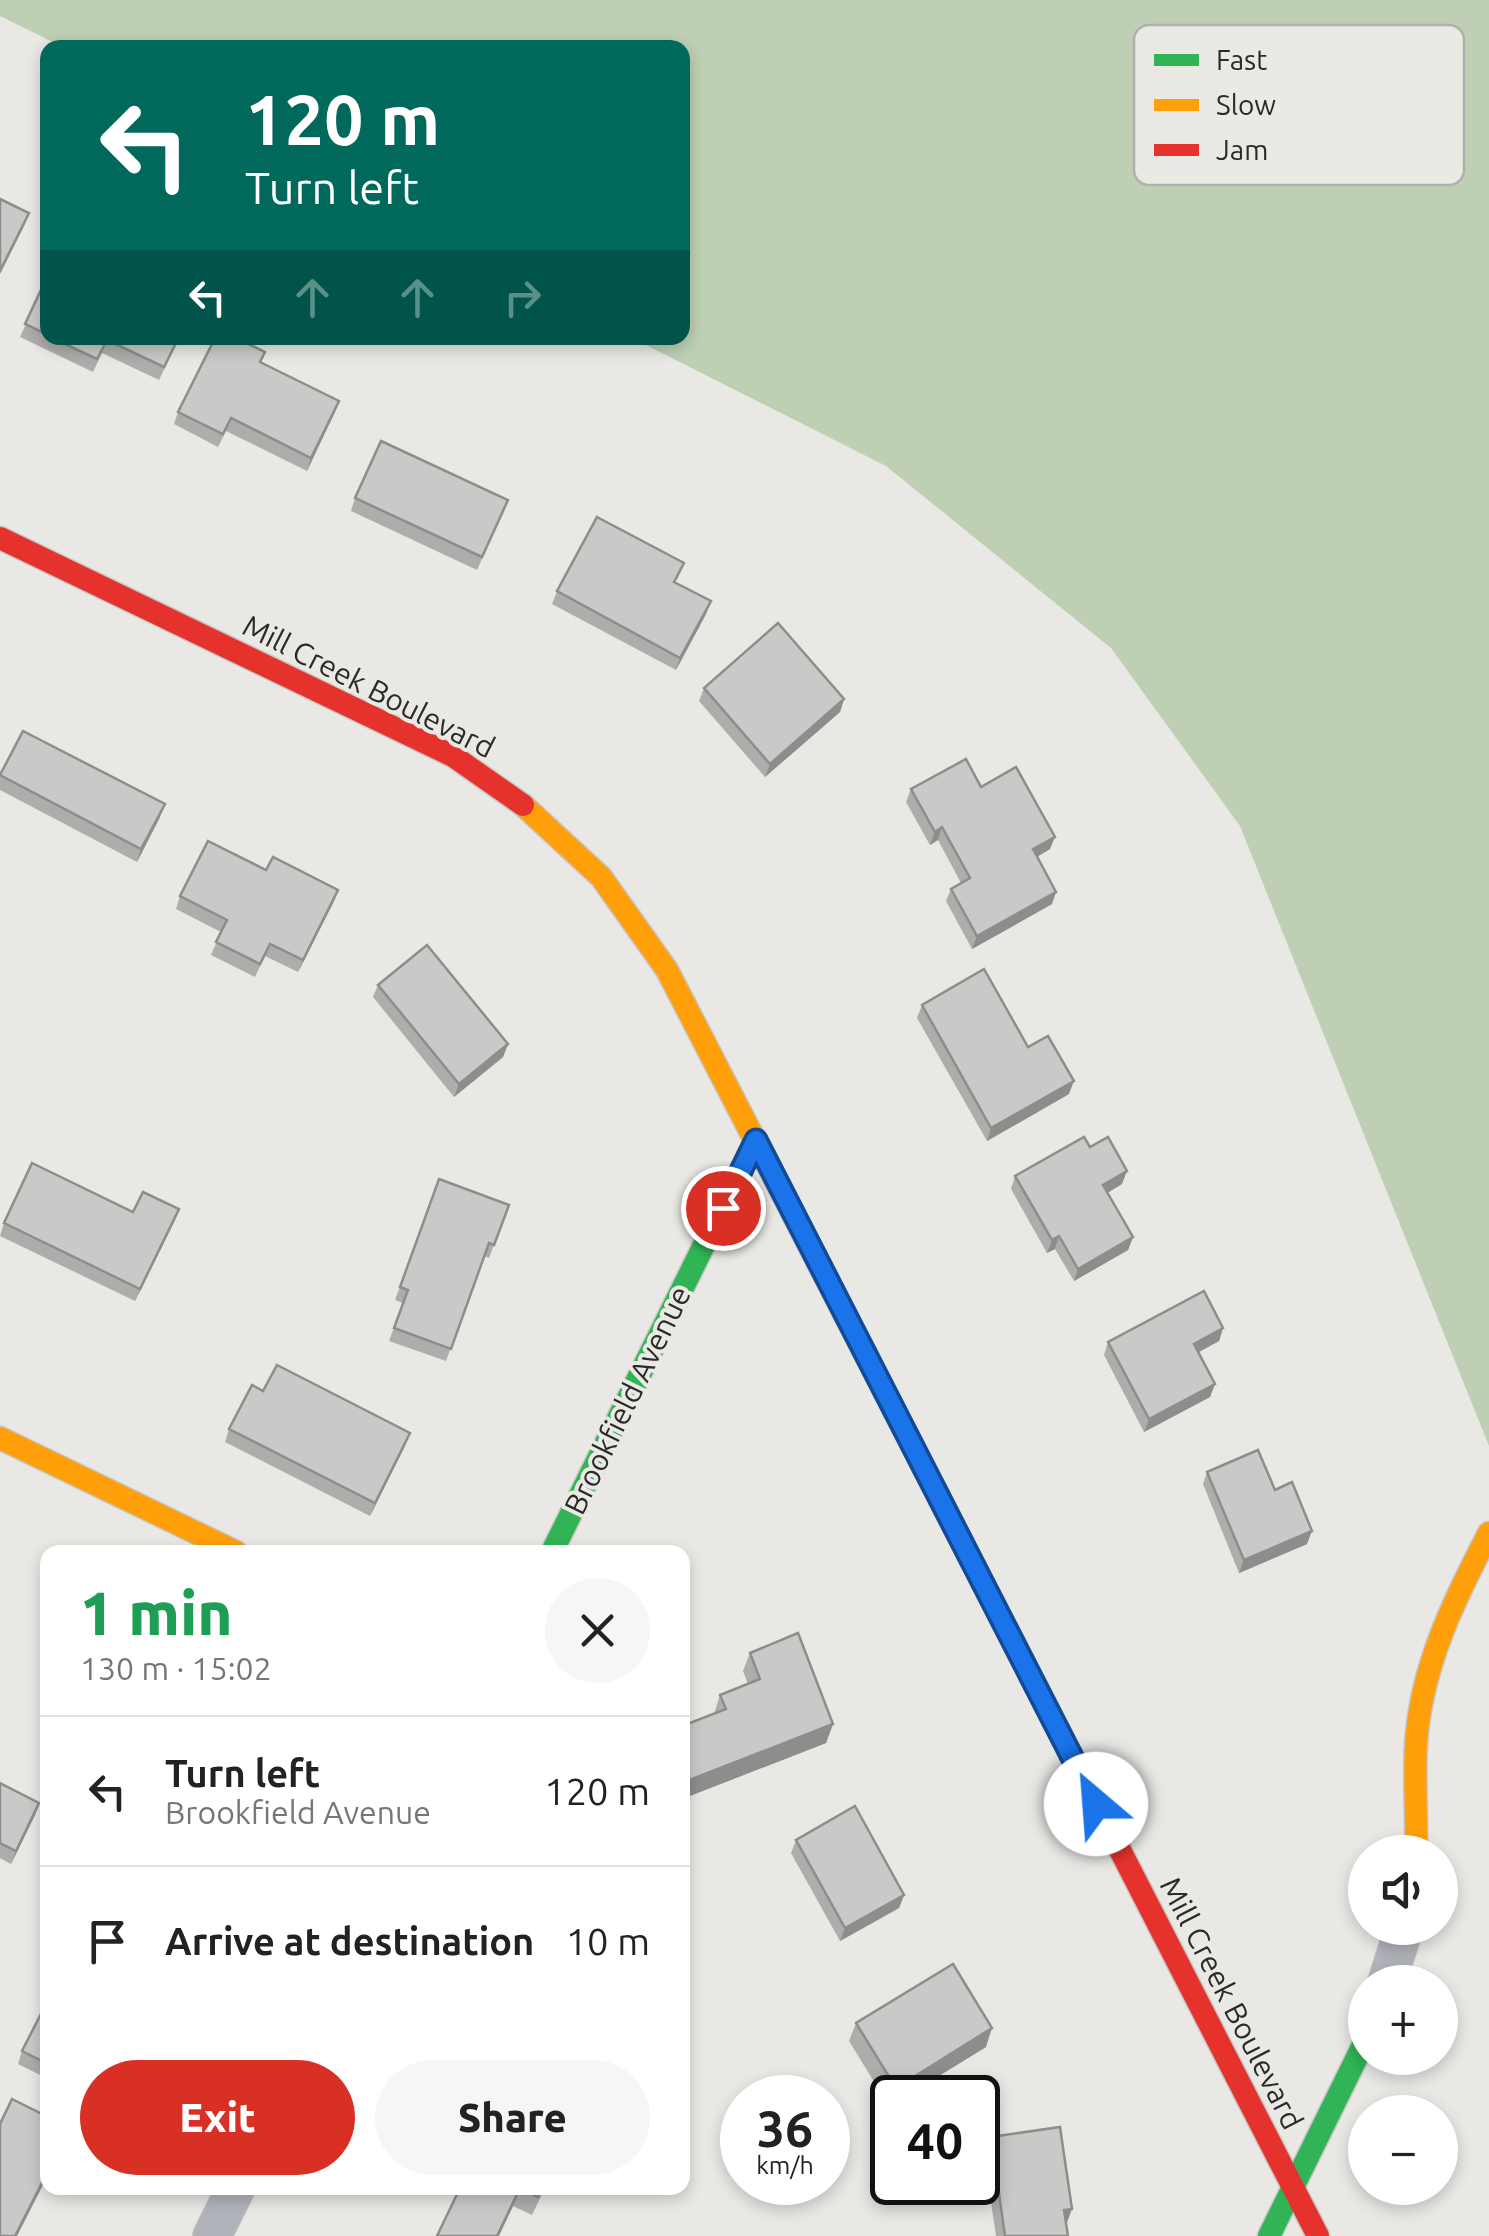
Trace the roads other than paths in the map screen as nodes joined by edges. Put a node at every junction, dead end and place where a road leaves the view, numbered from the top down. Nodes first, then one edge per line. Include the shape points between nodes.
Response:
1 (0, 538) edge
2 (756, 1140) junction
3 (0, 1438) edge
4 (1489, 1533) edge
5 (222, 1545) edge
6 (555, 1545) edge
7 (1416, 1835) edge
8 (1348, 2075) edge
9 (1293, 2187) junction
10 (232, 2195) edge
11 (212, 2236) edge
12 (1269, 2236) edge
13 (1318, 2236) edge

1 - 2 street, Mill Creek Boulevard via 452,756 517,799 601,876 633,918
2 - 6 street, Brookfield Avenue
2 - 9 street, Mill Creek Boulevard
3 - 5 street
4 - 7 street via 1440,1632 1425,1682 1416,1742
8 - 9 street
9 - 12 street
9 - 13 street, Mill Creek Boulevard
10 - 11 street

